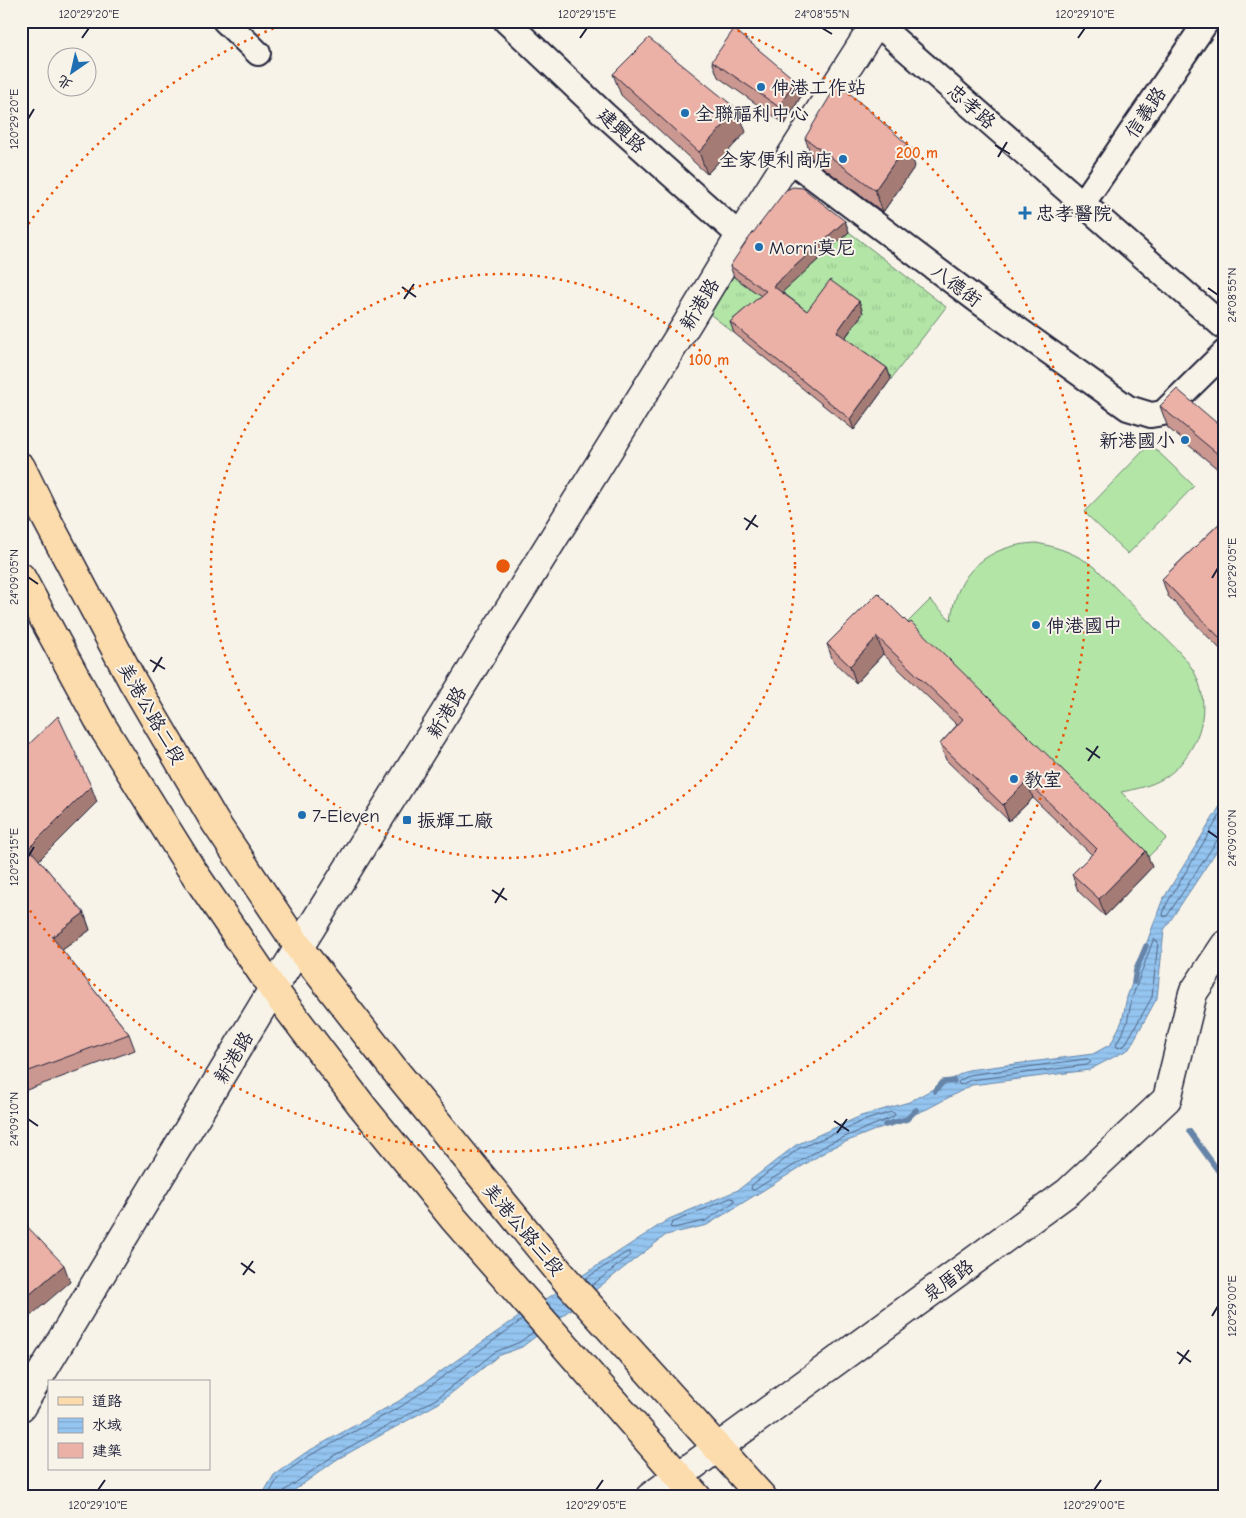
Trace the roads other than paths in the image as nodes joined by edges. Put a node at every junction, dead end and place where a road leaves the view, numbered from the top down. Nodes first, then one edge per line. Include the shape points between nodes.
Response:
1 (225, 21) edge
2 (506, 21) edge
3 (1207, 21) edge
4 (876, 22) edge
5 (258, 53) dead end
6 (789, 159) junction
7 (1083, 203) junction
8 (740, 236) junction
9 (1225, 328) edge
10 (1225, 352) edge
11 (21, 467) edge
12 (21, 577) edge
13 (1225, 945) edge
14 (300, 949) junction
15 (274, 989) junction
16 (21, 1407) edge
17 (718, 1447) junction
18 (678, 1476) junction
19 (650, 1497) edge
20 (697, 1497) edge
21 (762, 1497) edge

1 - 5 street
2 - 8 street, 建興路
3 - 7 street, 信義路
4 - 6 street, 新港路
4 - 7 street, 忠孝路
6 - 8 street, 新港路
6 - 10 street, 八德街 via 1128,408 1152,415 1163,413
7 - 9 street, 忠孝路
8 - 14 street, 新港路
11 - 14 main road, 美港公路二段 via 133,682 215,822
12 - 15 main road via 102,726 190,868
13 - 17 street, 泉厝路 via 1193,993 1167,1099 1068,1192
14 - 15 street, 新港路
14 - 17 main road, 美港公路三段 via 566,1280
15 - 16 street, 新港路
15 - 18 main road via 362,1106 453,1218
17 - 18 street, 泉厝路
17 - 21 main road, 美港公路三段
18 - 19 street, 泉厝路
18 - 20 main road

